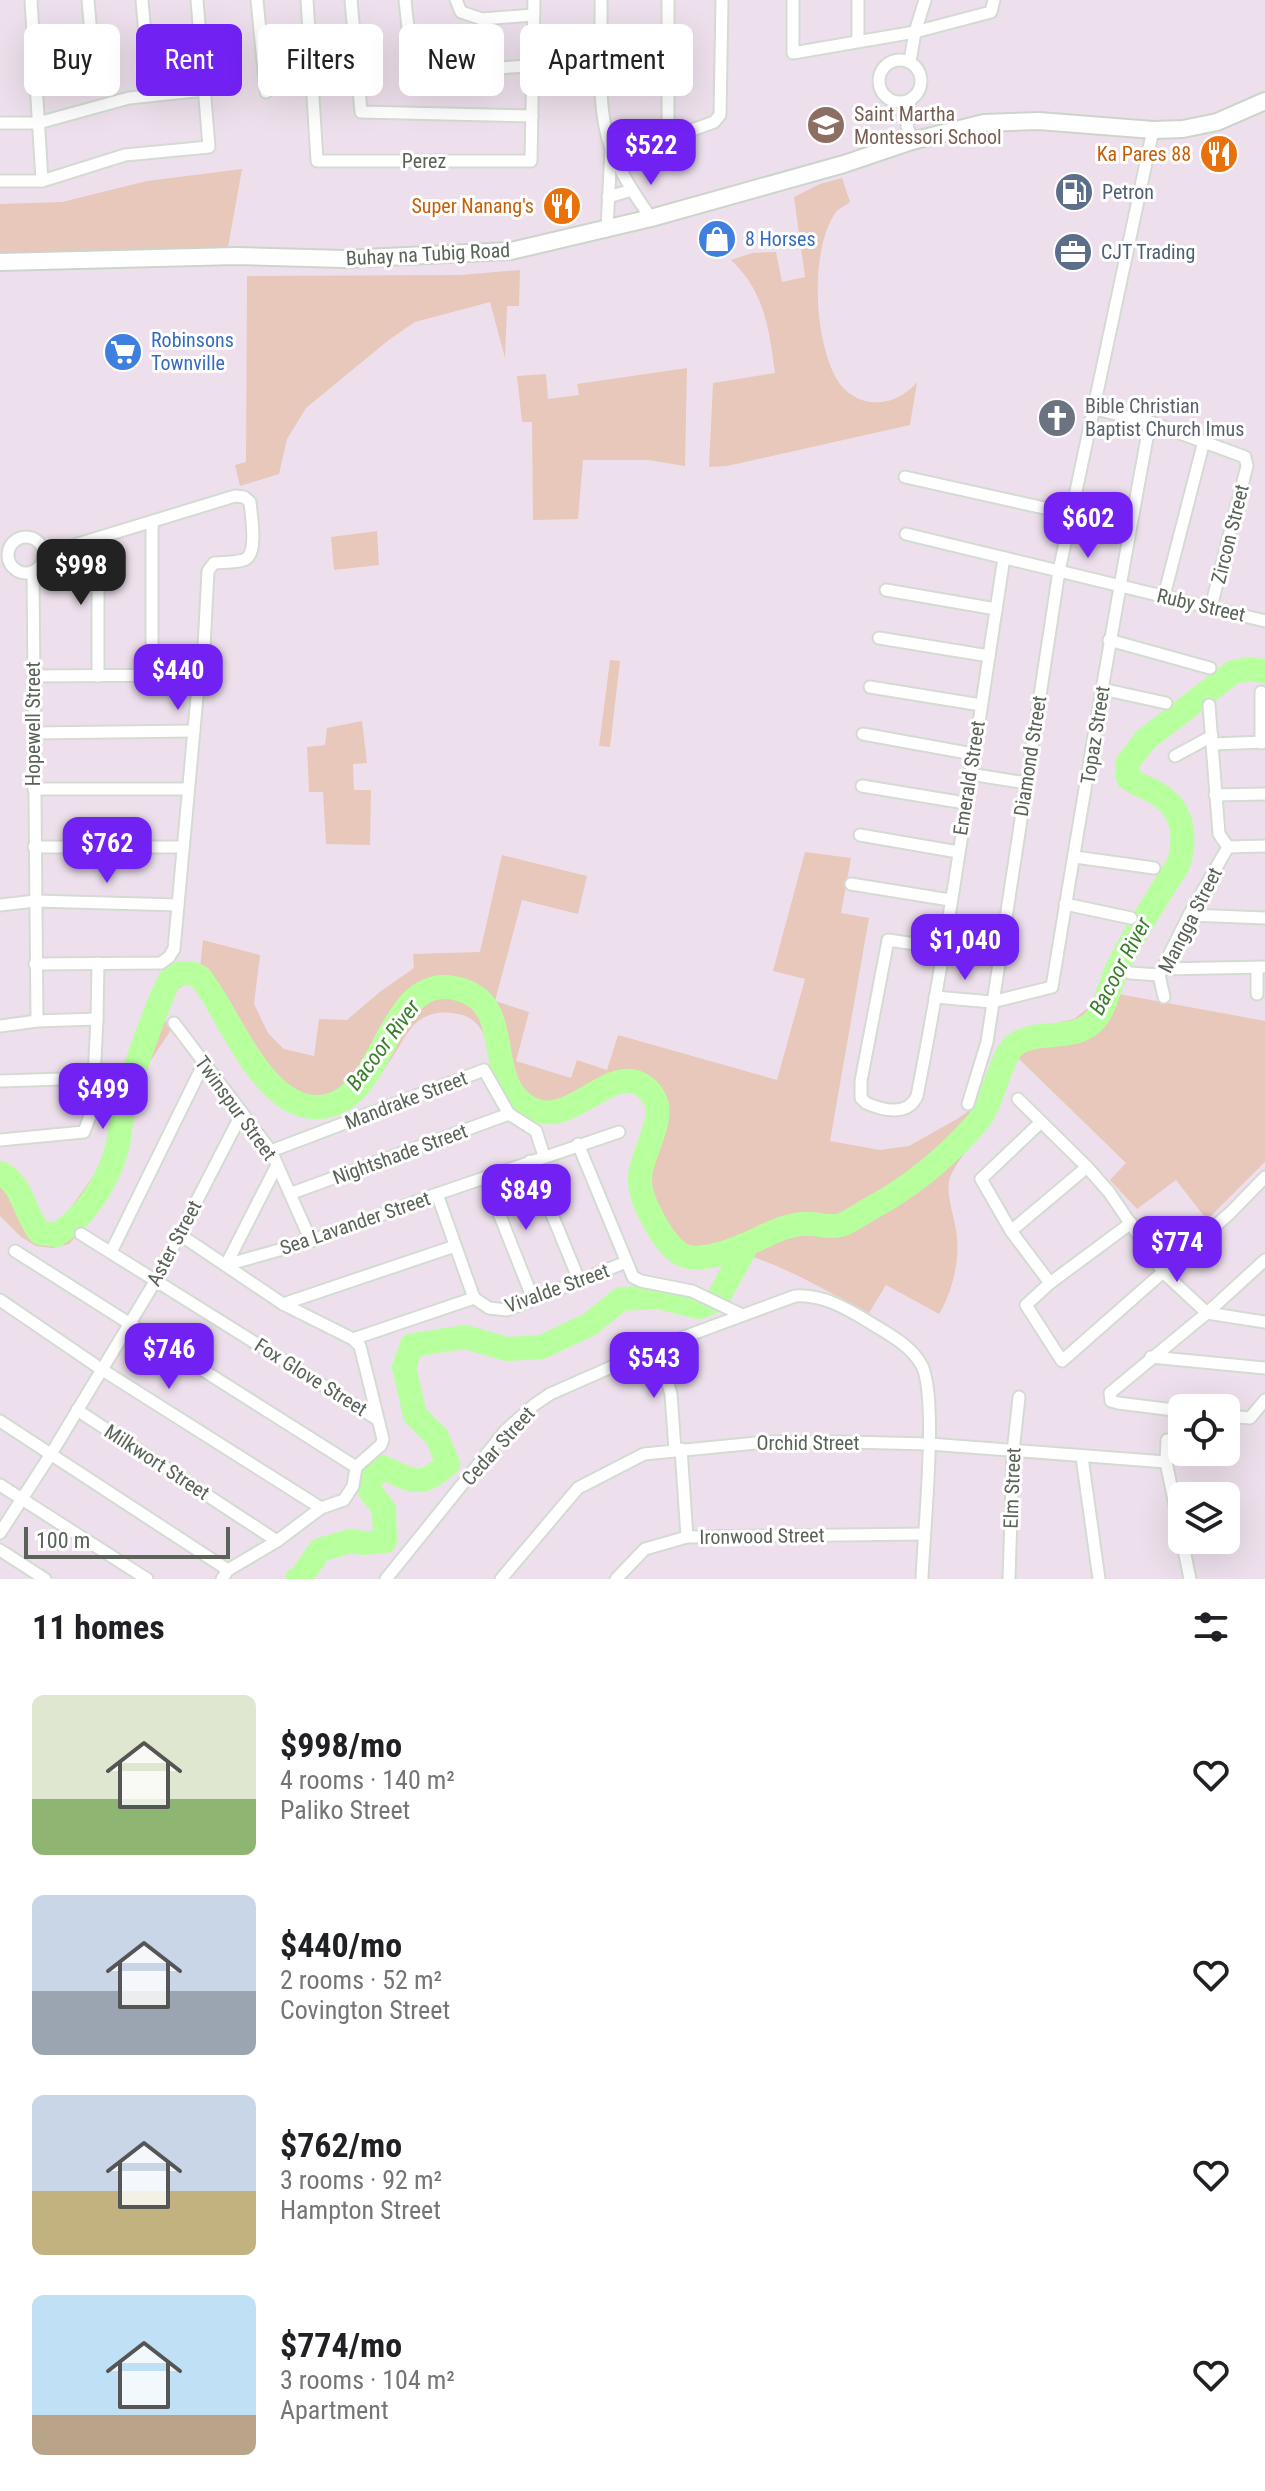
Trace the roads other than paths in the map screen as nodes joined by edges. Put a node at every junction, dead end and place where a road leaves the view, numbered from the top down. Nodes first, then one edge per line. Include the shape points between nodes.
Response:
1 (31, 0) edge
2 (88, 0) edge
3 (142, 0) edge
4 (197, 0) edge
5 (257, 0) edge
6 (307, 0) edge
7 (351, 0) edge
8 (405, 0) edge
9 (456, 0) edge
10 (534, 0) edge
11 (601, 0) edge
12 (668, 0) edge
13 (722, 0) edge
14 (793, 0) edge
15 (858, 0) edge
16 (925, 0) edge
17 (994, 0) edge
18 (534, 15) junction
19 (90, 24) edge
20 (144, 24) edge
21 (199, 24) edge
22 (259, 24) edge
23 (534, 24) edge
24 (915, 32) junction
25 (858, 40) junction
26 (910, 61) junction
27 (520, 66) edge
28 (148, 96) edge
29 (205, 96) edge
30 (532, 96) edge
31 (910, 100) junction
32 (1265, 101) edge
33 (532, 116) junction
34 (0, 123) edge
35 (38, 123) junction
36 (1153, 130) junction
37 (677, 133) junction
38 (912, 141) junction
39 (646, 143) dead end
40 (611, 148) junction
41 (0, 181) edge
42 (42, 181) junction
43 (632, 190) junction
44 (608, 197) junction
45 (651, 218) junction
46 (607, 229) junction
47 (0, 262) edge
48 (1095, 409) junction
49 (1150, 422) junction
50 (1204, 441) junction
51 (905, 477) dead end
52 (1071, 514) junction
53 (152, 522) junction
54 (906, 534) dead end
55 (98, 538) junction
56 (4, 551) edge
57 (45, 554) junction
58 (1004, 558) junction
59 (1059, 571) junction
60 (33, 572) junction
61 (1119, 586) junction
62 (886, 590) dead end
63 (1164, 596) junction
64 (1211, 607) junction
65 (996, 609) junction
66 (1264, 618) edge
67 (879, 638) dead end
68 (1109, 640) junction
69 (989, 656) junction
70 (1210, 668) dead end
71 (152, 675) junction
72 (199, 675) junction
73 (33, 676) junction
74 (98, 676) junction
75 (870, 687) dead end
76 (1102, 689) junction
77 (1261, 692) dead end
78 (1166, 703) dead end
79 (981, 705) junction
80 (1209, 705) dead end
81 (194, 731) junction
82 (33, 733) junction
83 (863, 734) dead end
84 (1212, 740) junction
85 (1263, 742) edge
86 (973, 754) junction
87 (1175, 756) dead end
88 (970, 774) junction
89 (1026, 783) junction
90 (862, 786) dead end
91 (34, 789) junction
92 (188, 789) junction
93 (1265, 794) edge
94 (1215, 795) junction
95 (965, 803) junction
96 (860, 835) dead end
97 (1265, 846) edge
98 (34, 847) junction
99 (183, 847) junction
100 (1228, 847) junction
101 (958, 852) junction
102 (1075, 857) junction
103 (1154, 868) dead end
104 (851, 884) dead end
105 (950, 900) junction
106 (35, 901) junction
107 (1065, 904) junction
108 (0, 905) edge
109 (178, 905) junction
110 (1189, 915) junction
111 (1131, 918) dead end
112 (1265, 918) edge
113 (943, 948) junction
114 (98, 963) junction
115 (35, 964) junction
116 (1261, 967) edge
117 (1161, 972) junction
118 (1130, 973) dead end
119 (1257, 994) dead end
120 (935, 997) junction
121 (1164, 997) dead end
122 (992, 1002) junction
123 (97, 1019) junction
124 (37, 1021) junction
125 (174, 1023) dead end
126 (0, 1026) edge
127 (204, 1063) junction
128 (94, 1078) junction
129 (0, 1081) edge
130 (1018, 1099) dead end
131 (968, 1104) dead end
132 (242, 1113) junction
133 (509, 1114) junction
134 (1041, 1122) junction
135 (619, 1132) dead end
136 (0, 1140) edge
137 (578, 1144) junction
138 (271, 1151) junction
139 (544, 1156) junction
140 (530, 1161) junction
141 (277, 1165) junction
142 (1087, 1167) junction
143 (1265, 1177) edge
144 (485, 1178) junction
145 (292, 1193) junction
146 (437, 1194) junction
147 (1131, 1223) junction
148 (1011, 1231) junction
149 (81, 1234) dead end
150 (179, 1234) junction
151 (311, 1241) junction
152 (455, 1246) junction
153 (15, 1251) dead end
154 (111, 1252) junction
155 (1265, 1260) edge
156 (626, 1262) junction
157 (226, 1265) junction
158 (1259, 1271) edge
159 (1164, 1273) junction
160 (156, 1280) junction
161 (579, 1280) junction
162 (1050, 1283) junction
163 (474, 1298) junction
164 (533, 1299) junction
165 (0, 1300) edge
166 (283, 1304) junction
167 (1207, 1313) junction
168 (742, 1315) junction
169 (1265, 1322) edge
170 (130, 1323) junction
171 (353, 1339) junction
172 (657, 1347) junction
173 (1151, 1357) junction
174 (1265, 1368) edge
175 (101, 1369) junction
176 (1019, 1397) dead end
177 (1265, 1400) edge
178 (1168, 1409) edge
179 (77, 1410) junction
180 (1240, 1417) edge
181 (377, 1419) junction
182 (0, 1421) edge
183 (1167, 1440) dead end
184 (929, 1444) junction
185 (678, 1449) junction
186 (1013, 1452) junction
187 (51, 1454) junction
188 (1082, 1457) junction
189 (1166, 1462) junction
190 (356, 1467) junction
191 (1170, 1482) edge
192 (0, 1485) edge
193 (22, 1500) junction
194 (321, 1508) junction
195 (0, 1533) edge
196 (923, 1534) junction
197 (687, 1537) junction
198 (277, 1541) junction
199 (0, 1550) edge
200 (1185, 1554) edge
201 (225, 1574) edge
202 (45, 1579) edge
203 (147, 1579) edge
204 (386, 1579) edge
205 (501, 1579) edge
206 (617, 1579) edge
207 (922, 1579) edge
208 (1009, 1579) edge
209 (1099, 1579) edge
210 (1190, 1579) edge

1 - 35 street
2 - 19 street
3 - 20 street
4 - 21 street
5 - 22 street
6 - 33 street, Perez via 317,161 531,161
7 - 33 street via 361,112
8 - 27 street via 415,60 446,68
9 - 18 street via 471,18
10 - 18 street
11 - 40 street via 603,112
12 - 37 street via 668,123
13 - 37 street via 720,115 714,122
14 - 25 street via 793,53
15 - 25 street
16 - 24 street
17 - 24 street via 991,12
18 - 23 street
24 - 25 street
24 - 26 street
26 - 31 street via 922,82
26 - 31 street via 889,62 879,81 889,99
28 - 35 street
29 - 42 street via 209,147 125,155
30 - 33 street
31 - 38 street via 907,126
32 - 36 main road, Buhay na Tubig Road via 1217,122
34 - 35 street
35 - 42 street
36 - 38 main road, Buhay na Tubig Road via 1039,121 984,123
36 - 48 street, Diamond Street
37 - 39 street
38 - 45 main road, Buhay na Tubig Road
40 - 43 street
40 - 44 street
41 - 42 street
43 - 44 street
43 - 45 street
44 - 46 street
45 - 46 main road, Buhay na Tubig Road
46 - 47 main road, Buhay na Tubig Road via 476,254
48 - 49 street
48 - 52 street, Diamond Street
49 - 50 street
49 - 61 street, Topaz Street
50 - 63 street
50 - 64 street, Zircon Street via 1247,461
51 - 52 street
52 - 59 street, Diamond Street
53 - 55 street
53 - 71 street
53 - 72 street via 235,496 250,502 250,556 210,566
54 - 58 street, Ruby Street
55 - 57 street
55 - 74 street
56 - 57 street via 14,540 30,536
56 - 60 street via 16,570
57 - 60 street
58 - 59 street, Ruby Street
58 - 65 street, Emerald Street
59 - 61 street, Ruby Street
59 - 89 street, Diamond Street
60 - 73 street, Hopewell Street
61 - 63 street, Ruby Street
61 - 68 street, Topaz Street
62 - 65 street
63 - 64 street, Ruby Street
64 - 66 street, Ruby Street
65 - 69 street, Emerald Street
67 - 69 street
68 - 70 street
68 - 76 street, Topaz Street
69 - 79 street, Emerald Street
71 - 72 street
71 - 74 street
72 - 81 street
73 - 74 street
73 - 82 street, Hopewell Street
75 - 79 street
76 - 78 street
76 - 102 street, Topaz Street
77 - 85 street
79 - 86 street, Emerald Street
80 - 84 street, Mangga Street
81 - 82 street
81 - 92 street
82 - 91 street, Hopewell Street
83 - 86 street
84 - 85 street
84 - 87 street
84 - 94 street, Mangga Street
86 - 88 street, Emerald Street
88 - 89 street
88 - 95 street, Emerald Street
89 - 122 street, Diamond Street
90 - 95 street
91 - 92 street
91 - 98 street, Hopewell Street
92 - 99 street
93 - 94 street
94 - 100 street, Mangga Street via 1219,834
95 - 101 street, Emerald Street
96 - 101 street
97 - 100 street
98 - 99 street
98 - 106 street, Hopewell Street
99 - 109 street
100 - 110 street, Mangga Street
101 - 105 street, Emerald Street
102 - 103 street
102 - 107 street, Topaz Street
104 - 105 street
105 - 113 street, Emerald Street
106 - 108 street
106 - 109 street
106 - 115 street, Hopewell Street
107 - 111 street
107 - 122 street, Topaz Street via 1052,987
109 - 114 street via 174,949 161,963
110 - 112 street
110 - 117 street, Mangga Street
113 - 120 street, Emerald Street
113 - 120 street, Emerald Street via 888,940 861,1081 866,1103 903,1110 914,1103
114 - 115 street
114 - 123 street
115 - 124 street, Hopewell Street
116 - 117 street
116 - 119 street
117 - 118 street
117 - 121 street, Mangga Street
120 - 122 street
122 - 131 street, Diamond Street via 987,1042
123 - 124 street
123 - 128 street
124 - 126 street
125 - 127 street, Twinspur Street
127 - 132 street, Twinspur Street
127 - 154 street
128 - 129 street
128 - 136 street via 94,1106 84,1132
130 - 134 street
132 - 138 street, Twinspur Street
132 - 150 street, Aster Street
133 - 138 street, Mandrake Street via 484,1070
133 - 139 street, Mandrake Street via 534,1129
133 - 145 street, Nightshade Street
134 - 142 street
134 - 148 street via 981,1176
135 - 137 street, Sea Lavander Street
137 - 139 street, Sea Lavander Street
137 - 156 street
138 - 141 street, Twinspur Street
139 - 140 street, Sea Lavander Street
140 - 144 street, Sea Lavander Street
140 - 161 street
141 - 145 street, Twinspur Street
141 - 157 street
142 - 147 street
142 - 148 street
143 - 159 street
144 - 146 street, Sea Lavander Street
144 - 164 street
145 - 151 street, Twinspur Street
146 - 151 street, Sea Lavander Street
146 - 152 street
147 - 159 street
147 - 162 street
148 - 162 street
149 - 154 street, Fox Glove Street
150 - 157 street
150 - 160 street, Aster Street
151 - 157 street, Sea Lavander Street
152 - 163 street
152 - 166 street
153 - 170 street
154 - 160 street, Fox Glove Street
155 - 158 street
156 - 161 street, Vivalde Street
156 - 168 street via 641,1281 684,1289
157 - 166 street
158 - 167 street
159 - 162 street via 1062,1361 1026,1305
159 - 167 street
160 - 170 street, Aster Street
160 - 181 street, Fox Glove Street
161 - 164 street, Vivalde Street
163 - 164 street, Vivalde Street via 498,1310
163 - 171 street, Vivalde Street
165 - 175 street
166 - 171 street
167 - 169 street
167 - 173 street
168 - 172 street, Cedar Street
168 - 184 street, Cedar Street via 811,1295 908,1347 926,1375
170 - 175 street, Aster Street
170 - 190 street
171 - 181 street via 363,1353
172 - 185 street via 671,1394
172 - 204 street, Cedar Street via 534,1405 506,1430
173 - 174 street
173 - 178 street via 1110,1398
175 - 179 street, Aster Street
175 - 194 street
176 - 186 street, Elm Street
177 - 180 street via 1250,1418
179 - 187 street, Aster Street
179 - 198 street, Milkwort Street
181 - 190 street via 381,1445
182 - 187 street
183 - 189 street
184 - 185 street, Orchid Street via 767,1442
184 - 186 street, Orchid Street
184 - 196 street, Cedar Street
185 - 197 street
185 - 205 street, Orchid Street via 644,1454 578,1488
186 - 188 street, Orchid Street
186 - 208 street, Elm Street
187 - 193 street, Aster Street
187 - 201 street
188 - 189 street, Orchid Street
188 - 209 street
189 - 191 street
190 - 194 street via 349,1495
192 - 193 street
193 - 195 street, Aster Street
193 - 203 street
194 - 198 street
196 - 197 street, Ironwood Street
196 - 207 street, Cedar Street
197 - 206 street, Ironwood Street via 645,1549
198 - 201 street
199 - 202 street
200 - 210 street

